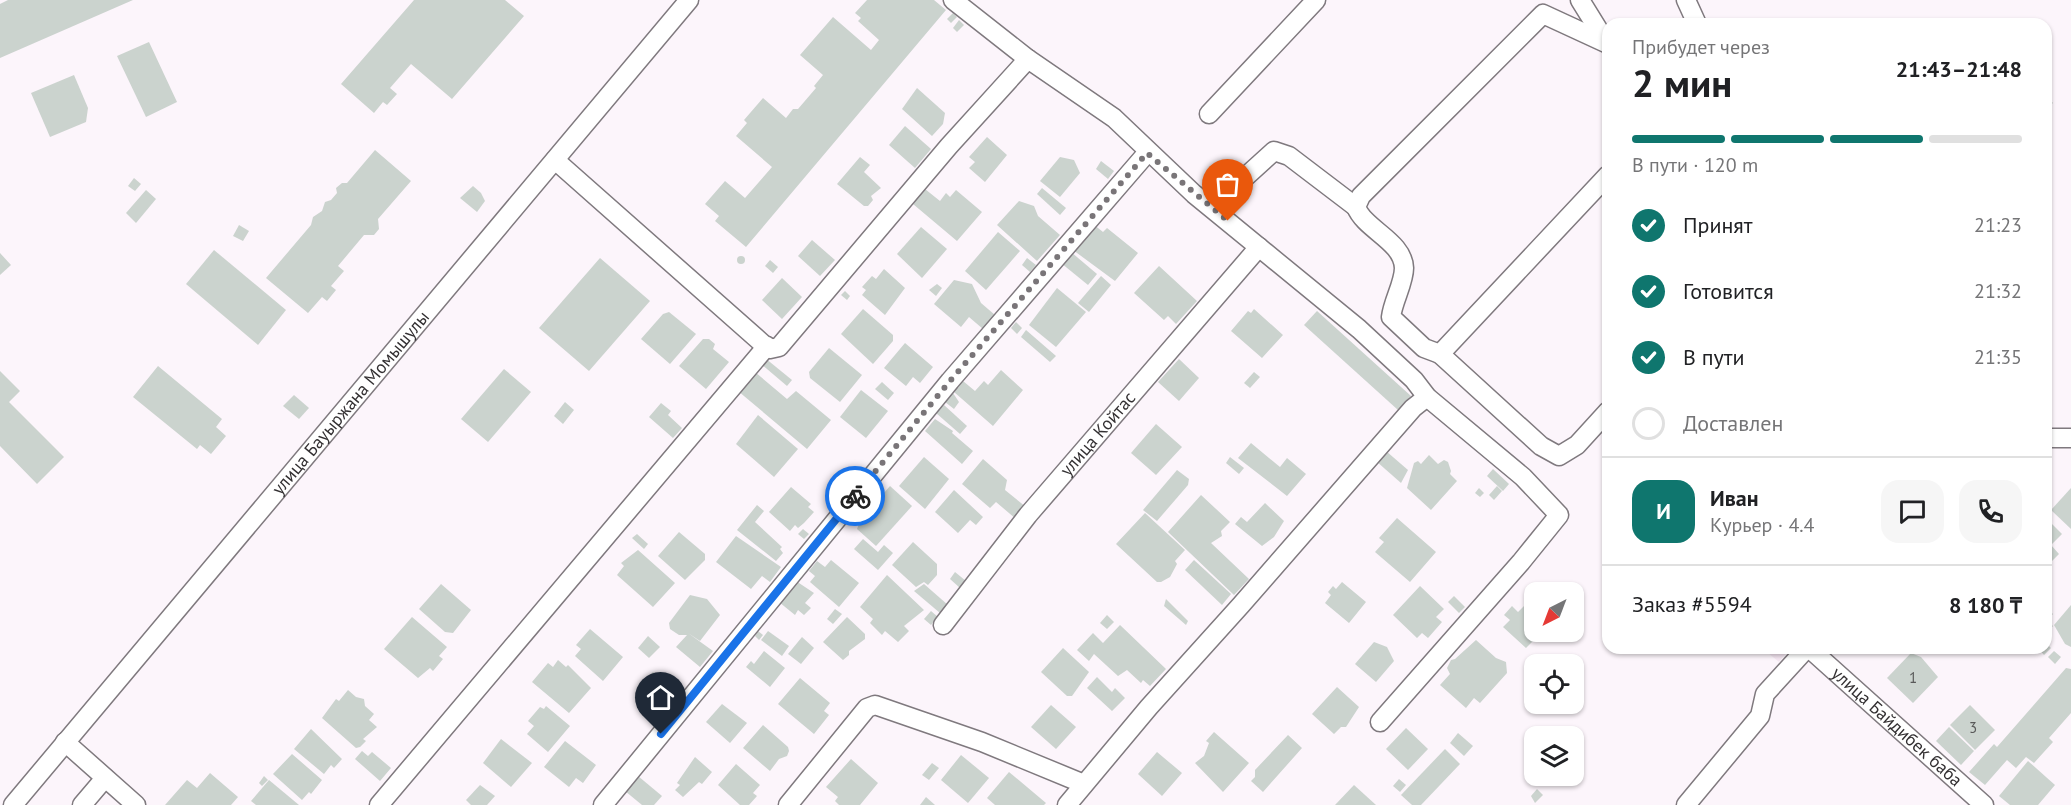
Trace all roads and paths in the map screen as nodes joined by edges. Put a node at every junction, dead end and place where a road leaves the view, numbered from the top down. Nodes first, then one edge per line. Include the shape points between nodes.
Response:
1 (689, 0) edge
2 (953, 0) edge
3 (1316, 0) edge
4 (1580, 0) edge
5 (1686, 0) edge
6 (1539, 7) edge
7 (1694, 18) edge
8 (1602, 35) edge
9 (1602, 40) edge
10 (1028, 59) junction
11 (1209, 114) dead end
12 (1147, 153) junction
13 (555, 160) junction
14 (1242, 180) dead end
15 (1602, 181) edge
16 (1356, 207) junction
17 (1259, 247) junction
18 (767, 346) junction
19 (1440, 354) junction
20 (1427, 397) junction
21 (1602, 418) edge
22 (2071, 423) edge
23 (2058, 437) edge
24 (943, 625) dead end
25 (1802, 654) edge
26 (1815, 654) edge
27 (1380, 722) dead end
28 (65, 741) junction
29 (105, 778) junction
30 (1084, 784) junction
31 (13, 805) edge
32 (82, 805) edge
33 (136, 805) edge
34 (379, 805) edge
35 (603, 805) edge
36 (788, 805) edge
37 (1067, 805) edge
38 (1686, 805) edge
39 (1984, 805) edge

1 - 13 street, улица Бауыржана Момышулы
2 - 10 street
3 - 11 street
4 - 8 street
5 - 7 street
6 - 9 street
6 - 16 street via 1361,196
10 - 12 street via 1114,118
10 - 18 street via 779,347
12 - 17 street
12 - 35 street via 950,381
13 - 18 street
13 - 28 street, улица Бауыржана Момышулы
14 - 16 street via 1274,151 1289,156
15 - 19 street
16 - 19 street via 1359,216 1399,252 1404,268 1391,317 1424,348
17 - 20 street via 1359,329
17 - 24 street, улица Койтас via 1028,515
18 - 34 street
19 - 21 street via 1541,446 1559,456 1577,445
20 - 27 street via 1523,477 1559,515
20 - 30 street via 1213,633
22 - 23 street
25 - 38 street via 1765,694 1760,716
26 - 39 street, улица Байдибек баба
28 - 29 street
28 - 31 street, улица Бауыржана Момышулы
29 - 32 street
29 - 33 street
30 - 36 street via 982,742 875,705 867,708
30 - 37 street

